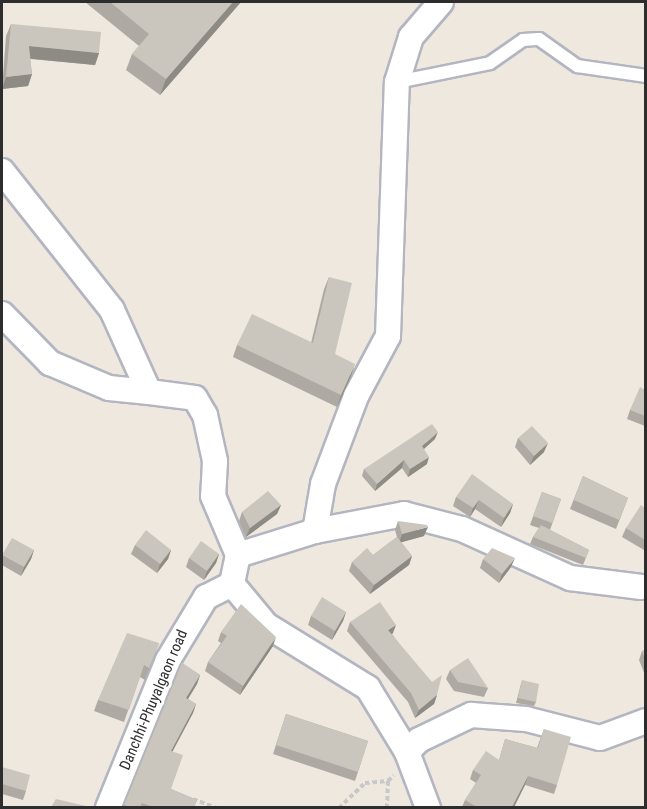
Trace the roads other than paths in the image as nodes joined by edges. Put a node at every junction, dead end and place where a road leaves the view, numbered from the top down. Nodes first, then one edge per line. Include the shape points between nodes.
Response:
1 (441, 2) edge
2 (645, 76) edge
3 (397, 82) junction
4 (2, 171) edge
5 (2, 314) edge
6 (149, 392) junction
7 (315, 531) junction
8 (238, 555) junction
9 (232, 584) junction
10 (641, 587) dead end
11 (645, 721) edge
12 (408, 752) junction
13 (108, 807) edge
14 (428, 807) edge

1 - 3 street via 411,37
2 - 3 lane via 577,66 539,39 523,40 490,63
3 - 7 street via 388,336 356,396 323,484
4 - 6 street via 112,310
5 - 6 street via 50,363 109,388
6 - 8 street via 195,398 205,415 215,461 213,496
7 - 8 street
7 - 10 street via 419,515 570,578
8 - 9 street
9 - 12 street via 266,625 368,688
9 - 13 street, Danchhi-Phuyalgaon road via 206,597 188,622
11 - 12 street via 600,738 526,719 471,715 419,740
12 - 14 street

